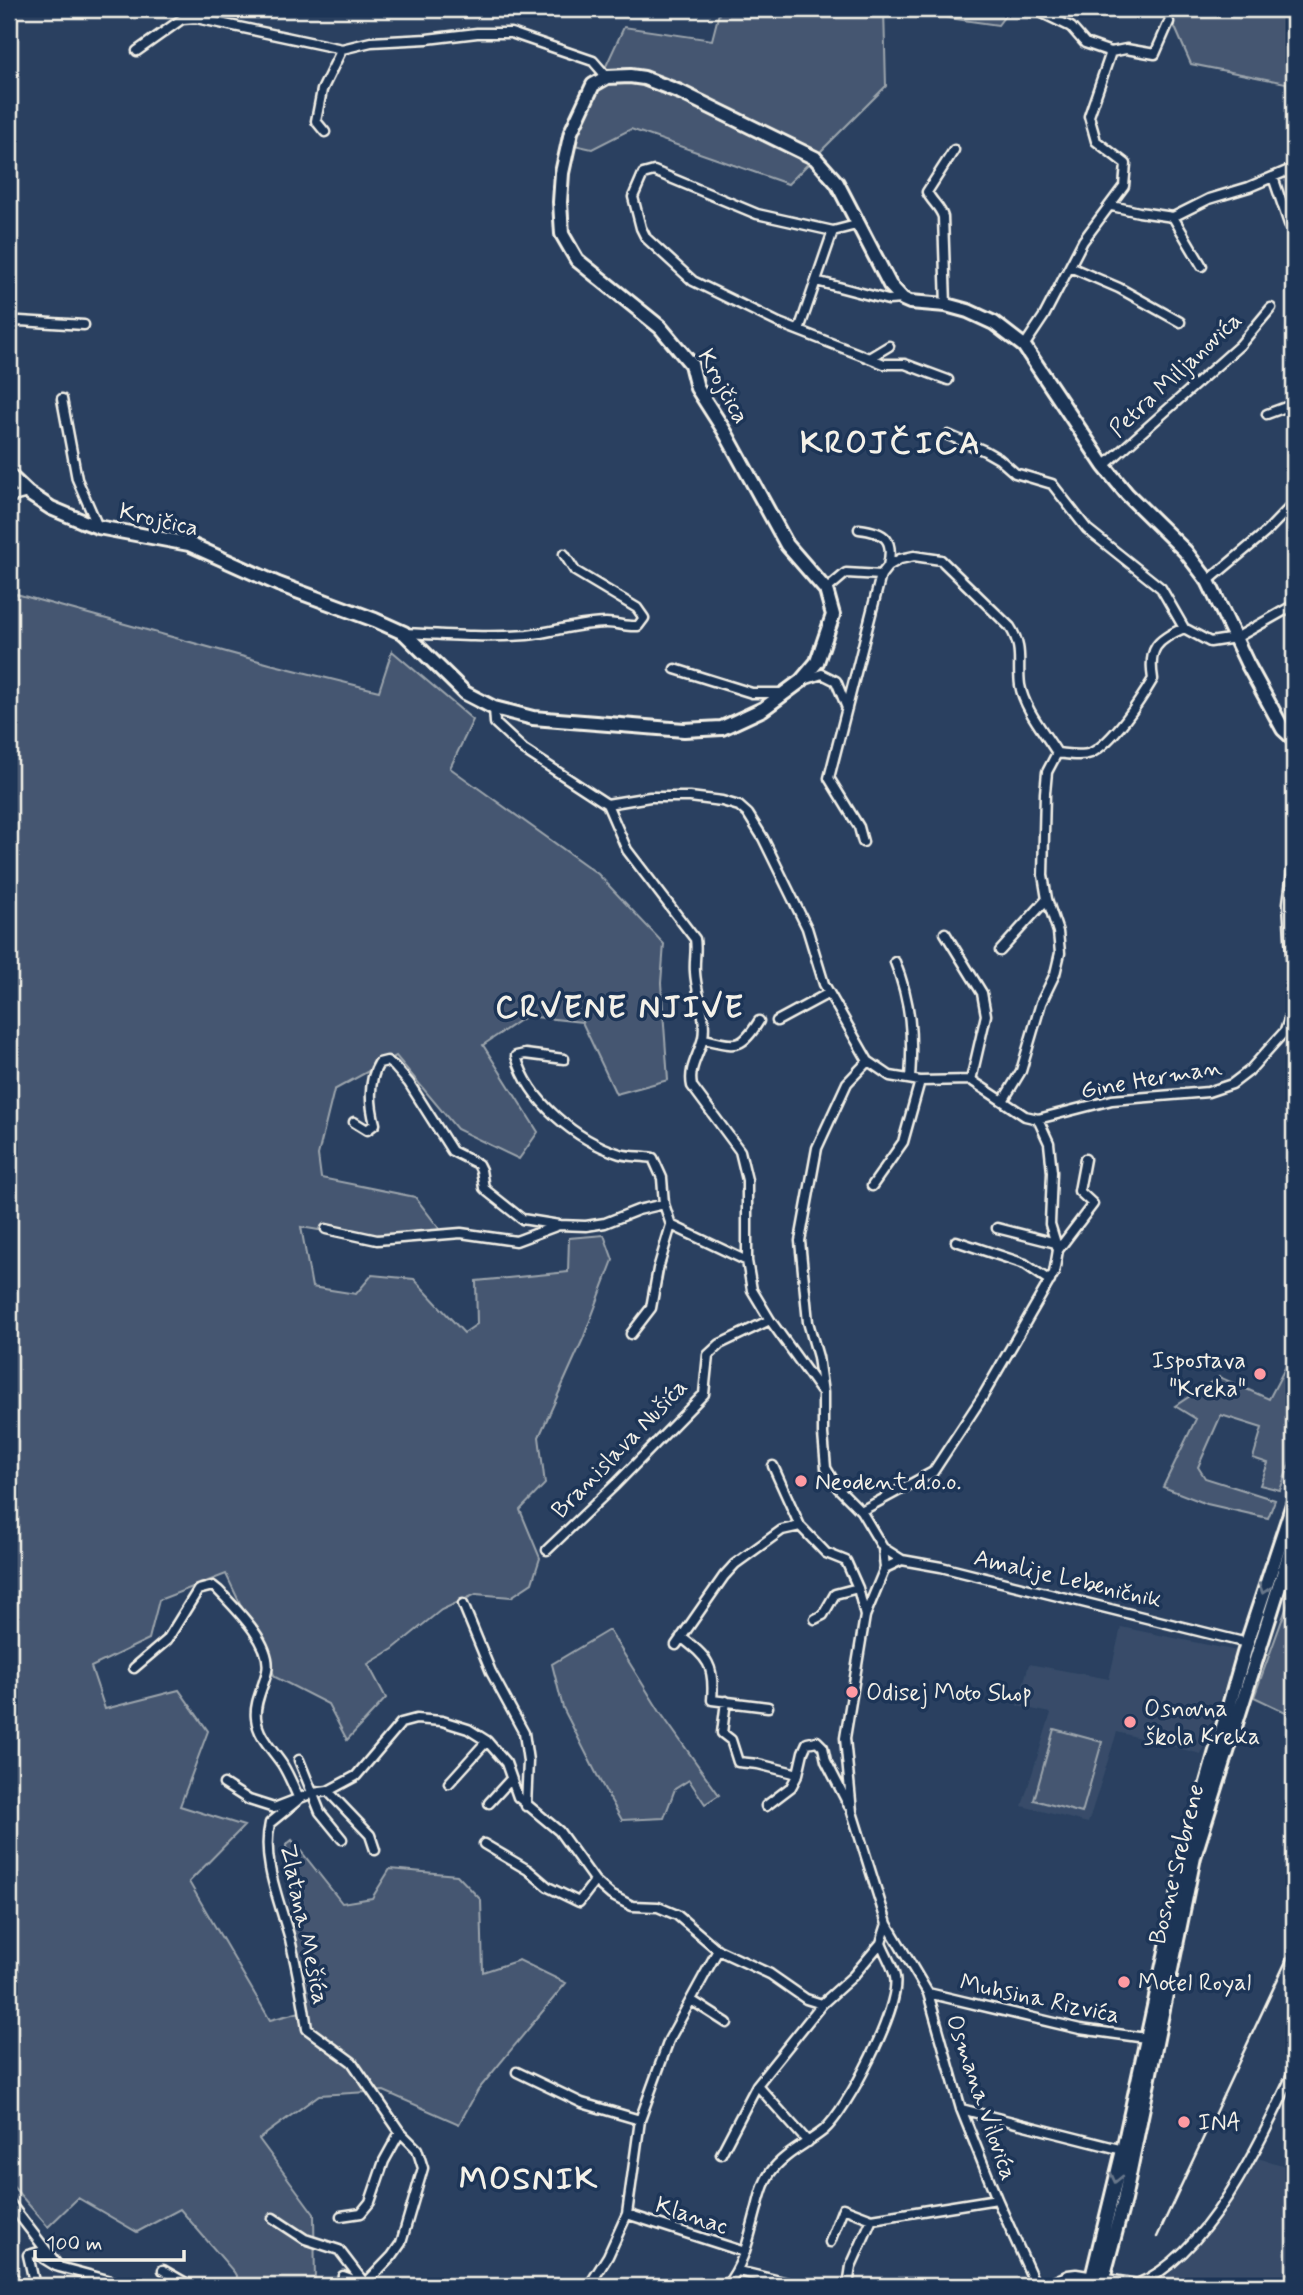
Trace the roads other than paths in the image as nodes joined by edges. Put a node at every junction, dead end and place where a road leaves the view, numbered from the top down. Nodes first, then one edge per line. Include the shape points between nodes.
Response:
1 (1042, 13) dead end
2 (1169, 22) dead end
3 (342, 49) junction
4 (136, 51) dead end
5 (1111, 52) junction
6 (607, 77) junction
7 (325, 132) dead end
8 (954, 150) dead end
9 (1294, 168) edge
10 (1273, 177) junction
11 (1112, 206) junction
12 (1173, 217) junction
13 (860, 224) junction
14 (1294, 228) edge
15 (832, 231) junction
16 (1202, 266) dead end
17 (1070, 267) junction
18 (816, 281) junction
19 (903, 299) junction
20 (946, 305) junction
21 (1271, 308) dead end
22 (1180, 322) dead end
23 (9, 324) edge
24 (84, 325) dead end
25 (799, 331) junction
26 (889, 346) dead end
27 (1024, 346) junction
28 (869, 358) junction
29 (948, 380) dead end
30 (62, 399) dead end
31 (1294, 404) edge
32 (1267, 414) dead end
33 (948, 435) dead end
34 (1104, 466) junction
35 (9, 475) edge
36 (28, 493) junction
37 (9, 498) edge
38 (1294, 503) edge
39 (98, 527) junction
40 (859, 529) dead end
41 (564, 554) dead end
42 (888, 566) junction
43 (881, 575) junction
44 (1208, 581) junction
45 (826, 590) junction
46 (1294, 605) edge
47 (1184, 628) junction
48 (404, 633) junction
49 (1236, 638) junction
50 (675, 669) dead end
51 (801, 681) junction
52 (785, 693) junction
53 (494, 708) junction
54 (847, 709) junction
55 (1294, 739) edge
56 (1057, 753) junction
57 (607, 804) junction
58 (863, 842) dead end
59 (1294, 857) edge
60 (1047, 899) junction
61 (945, 933) dead end
62 (1000, 951) dead end
63 (895, 962) dead end
64 (829, 993) junction
65 (759, 1021) dead end
66 (777, 1021) dead end
67 (703, 1039) junction
68 (564, 1059) dead end
69 (867, 1061) junction
70 (910, 1079) junction
71 (971, 1080) junction
72 (920, 1081) junction
73 (1003, 1101) junction
74 (1038, 1119) junction
75 (354, 1122) dead end
76 (1085, 1159) dead end
77 (872, 1186) dead end
78 (664, 1204) junction
79 (559, 1225) junction
80 (671, 1225) junction
81 (997, 1228) dead end
82 (326, 1229) dead end
83 (956, 1241) dead end
84 (1057, 1246) junction
85 (747, 1261) junction
86 (1050, 1281) junction
87 (770, 1320) junction
88 (631, 1334) dead end
89 (823, 1393) junction
90 (773, 1465) dead end
91 (1294, 1501) edge
92 (862, 1511) junction
93 (800, 1526) junction
94 (1294, 1539) edge
95 (883, 1548) junction
96 (547, 1550) dead end
97 (902, 1560) junction
98 (885, 1568) junction
99 (858, 1588) junction
100 (463, 1604) dead end
101 (865, 1616) junction
102 (815, 1619) dead end
103 (1247, 1643) junction
104 (134, 1668) dead end
105 (726, 1702) junction
106 (768, 1707) dead end
107 (487, 1741) junction
108 (299, 1760) dead end
109 (798, 1774) junction
110 (511, 1779) junction
111 (449, 1783) dead end
112 (225, 1784) dead end
113 (328, 1791) junction
114 (313, 1793) junction
115 (299, 1799) junction
116 (489, 1803) dead end
117 (526, 1806) junction
118 (766, 1806) dead end
119 (852, 1812) junction
120 (342, 1839) dead end
121 (484, 1844) dead end
122 (375, 1850) dead end
123 (595, 1881) junction
124 (887, 1923) junction
125 (881, 1943) junction
126 (718, 1950) junction
127 (928, 1993) junction
128 (691, 2000) junction
129 (822, 2004) junction
130 (727, 2023) dead end
131 (1146, 2038) junction
132 (1294, 2071) edge
133 (517, 2072) dead end
134 (757, 2085) junction
135 (961, 2109) junction
136 (640, 2120) junction
137 (400, 2132) junction
138 (808, 2142) junction
139 (1123, 2150) junction
140 (721, 2154) dead end
141 (997, 2199) junction
142 (9, 2202) edge
143 (627, 2214) junction
144 (341, 2216) dead end
145 (274, 2218) dead end
146 (872, 2219) junction
147 (830, 2242) dead end
148 (745, 2252) junction
149 (59, 2267) junction
150 (163, 2270) dead end
151 (738, 2271) junction
152 (9, 2272) edge
153 (1096, 2282) edge
154 (365, 2284) junction
155 (20, 2286) edge
156 (35, 2286) edge
157 (130, 2286) edge
158 (191, 2286) edge
159 (346, 2286) edge
160 (589, 2286) edge
161 (726, 2286) edge
162 (802, 2286) edge
163 (848, 2286) edge
164 (1037, 2286) edge
165 (1045, 2286) edge

1 - 5 street via 1071,27 1085,43
2 - 5 street via 1155,54 1126,49
3 - 4 street via 196,18 182,19
3 - 6 street via 371,42 511,33 593,61
3 - 7 street via 321,90 316,121
5 - 11 street via 1089,116 1096,141 1126,164 1124,186
6 - 13 main road via 630,76 680,92 815,159 837,183
6 - 45 main road, Krojčica via 593,85 571,132 562,173 562,234 577,260 660,327 691,364 697,388 787,545
8 - 20 street via 928,192 941,209 944,226
9 - 10 street
10 - 12 street
10 - 14 street
11 - 12 street
11 - 17 street via 1091,229
12 - 16 street
13 - 15 street
13 - 19 main road via 890,285
15 - 18 street
15 - 25 street via 757,214 654,171 643,174 633,197 646,237 674,266 693,281
17 - 22 street
17 - 27 street
18 - 19 street via 888,300
18 - 25 street
19 - 20 main road
20 - 27 main road via 994,323
21 - 34 street, Petra Miljanovića via 1240,345
23 - 24 street
25 - 28 street
26 - 28 street
27 - 34 main road
28 - 29 street
30 - 39 street, Krojčica via 77,479
31 - 32 street
33 - 47 street via 985,451 1015,473 1052,484 1087,529 1161,588
34 - 44 main road
35 - 36 main road, Krojčica
36 - 37 street
36 - 39 main road, Krojčica
38 - 44 street
39 - 48 main road, Krojčica via 189,544
40 - 42 street via 877,531 888,542 892,550
41 - 48 street, Krojčica via 575,571 637,608 643,618 638,626 608,623 511,635
42 - 43 street
42 - 56 street via 914,556 941,559 1010,627 1018,640 1020,687
43 - 45 street via 846,573
43 - 54 street
44 - 49 main road
45 - 51 main road, Krojčica via 832,615 817,662
46 - 49 street
47 - 49 street via 1210,642
47 - 56 street via 1167,635 1154,648 1153,679 1118,729 1090,753
48 - 53 main road, Krojčica via 465,693
49 - 55 main road via 1283,729
50 - 52 street via 752,694
51 - 52 main road, Krojčica
51 - 54 street via 822,674 836,681
52 - 53 main road, Krojčica via 722,728 684,730 512,715
53 - 57 street via 495,723 524,750
54 - 58 street via 829,778 859,827
56 - 60 street via 1047,772 1045,793 1043,876
57 - 64 street via 674,796 739,806 763,838 796,905
57 - 67 street via 627,850 695,939
59 - 74 street, Gine Herman via 1288,903 1294,1005 1285,1031 1249,1071 1232,1084 1208,1092 1112,1100
60 - 62 street
60 - 73 street via 1060,953 1021,1071
61 - 71 street via 982,993 986,1015
63 - 70 street via 912,1025
64 - 66 street
64 - 69 street
65 - 67 street via 748,1039 736,1045
67 - 85 street via 693,1063 692,1086 740,1152 747,1180
68 - 78 street via 516,1056 541,1103 568,1125 622,1155 653,1158 662,1178
69 - 70 street via 890,1076
69 - 89 street via 847,1083 817,1149 800,1241 808,1322
70 - 72 street
71 - 72 street
71 - 73 street
72 - 77 street via 903,1142
73 - 74 street
74 - 84 street via 1049,1143 1050,1224
75 - 79 street via 367,1130 375,1124 370,1098 375,1070 387,1061 409,1083 452,1151 478,1164 488,1192 522,1219
76 - 84 street via 1079,1191 1093,1205
78 - 79 street via 605,1223
78 - 80 street
79 - 82 street via 516,1241 461,1233 377,1240
80 - 85 street
80 - 88 street via 651,1308
81 - 84 street
83 - 86 street via 1025,1264
84 - 86 street
85 - 87 street via 752,1290
86 - 92 street via 984,1396 933,1472
87 - 89 street
87 - 96 street, Branislava Nušića via 720,1344 708,1355 704,1394
89 - 92 street via 826,1468 838,1488
90 - 93 street
91 -> 103 main road, Bosne Srebrene
92 - 95 street
93 - 99 street via 826,1553 846,1561
93 - 105 street via 782,1530 735,1564 679,1641 702,1653 714,1677 712,1700
94 - 153 main road, Bosne Srebrene via 1194,1857 1124,2200
95 - 97 street, Amalije Lebeničnik
95 - 98 street
97 - 98 street
97 - 103 street, Amalije Lebeničnik
98 - 101 street
99 - 101 street
99 - 102 street via 835,1594 823,1615
100 - 117 street via 491,1672 524,1733
101 - 119 street via 845,1738
103 - 131 main road, Bosne Srebrene via 1188,1849
104 - 115 street via 167,1640 198,1590 213,1586 265,1651 268,1667 256,1720
105 - 106 street
105 - 109 street via 722,1733 731,1740 738,1762
107 - 110 street, Zlatana Mešića via 506,1763
107 - 111 street
107 - 113 street, Zlatana Mešića via 442,1721 409,1720 401,1723 356,1776
108 - 114 street
109 - 118 street via 791,1787
109 - 119 street via 807,1743 817,1741 824,1747 826,1761
110 - 116 street
110 - 117 street, Zlatana Mešića
112 - 115 street, Zlatana Mešića via 249,1800 274,1808
113 - 114 street, Zlatana Mešića
113 - 122 street via 370,1835
114 - 115 street, Zlatana Mešića
114 - 120 street, Zlatana Mešića via 320,1812
115 - 137 street, Zlatana Mešića via 270,1823 267,1849 307,2029 352,2062
117 - 123 street, Zlatana Mešića via 559,1831
119 - 124 street, Osmana Vilovića
121 - 123 street via 579,1902
123 - 126 street, Zlatana Mešića via 632,1906 658,1906 677,1915
124 - 125 street
124 - 127 street, Osmana Vilovića
125 - 129 street
125 - 138 street via 895,1978 894,2002 838,2115
126 - 128 street
126 - 129 street, Zlatana Mešića
127 - 131 street, Muhsina Rizvića via 1080,2029
127 - 135 street, Osmana Vilovića
128 - 130 street
128 - 136 street via 669,2040
129 - 134 street
131 - 139 main road, Bosne Srebrene
132 - 153 street via 1253,2157 1194,2239 1144,2281
133 - 136 street via 582,2103
134 - 138 street
134 - 140 street
135 - 139 street
135 - 141 street, Osmana Vilovića
136 - 143 street
137 - 144 street via 370,2202 361,2213
137 - 154 street via 417,2149 423,2168 401,2243
138 - 148 street via 770,2172
139 -> 153 main road, Bosne Srebrene
141 - 146 street
141 - 164 street, Osmana Vilovića
142 - 149 street
143 - 148 street, Klanac
143 - 160 street
145 - 154 street via 305,2239 339,2249
146 - 147 street via 843,2208
146 - 163 street via 851,2266
148 - 151 street
149 - 156 street via 38,2252 29,2255
149 - 157 street
150 - 158 street
151 - 161 street
151 - 162 street
152 - 155 street
153 - 165 street via 1068,2275
154 - 159 street via 344,2276 341,2282

